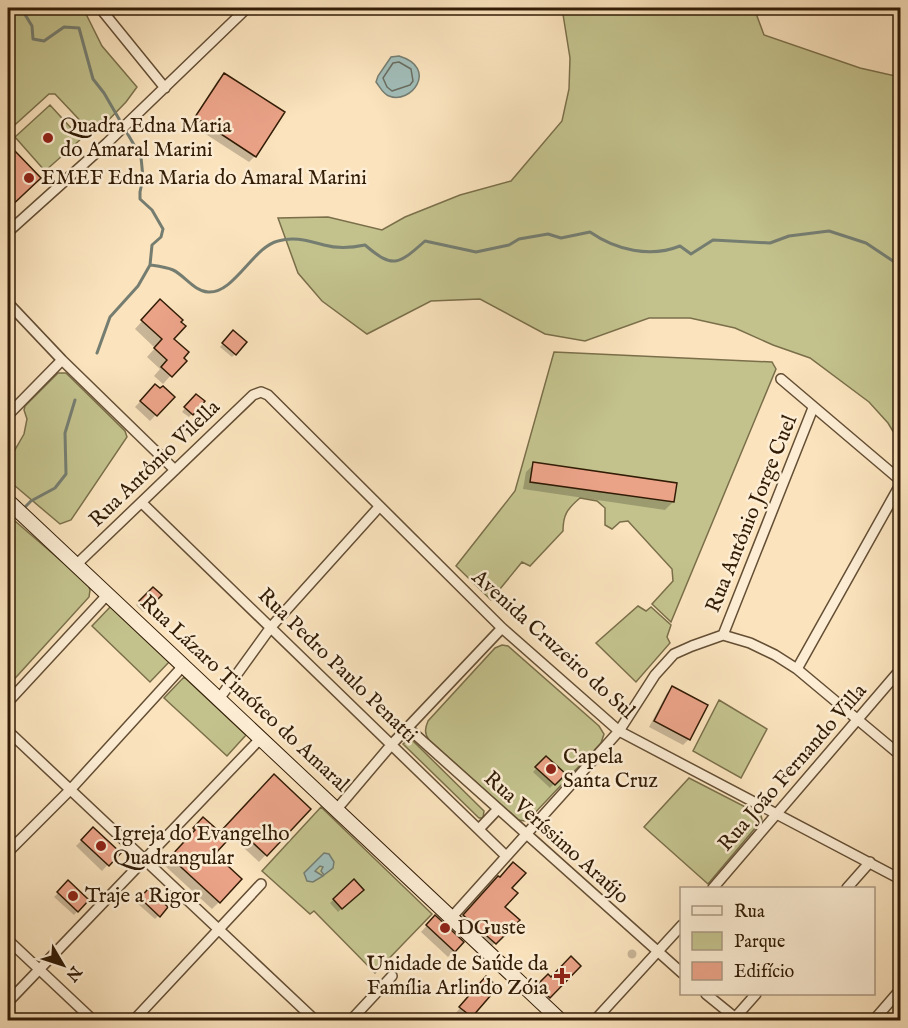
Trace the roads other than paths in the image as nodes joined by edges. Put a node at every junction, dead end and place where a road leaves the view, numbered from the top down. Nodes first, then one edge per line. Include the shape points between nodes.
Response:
1 (100, 8) edge
2 (247, 8) edge
3 (165, 88) junction
4 (8, 232) edge
5 (8, 303) edge
6 (62, 360) junction
7 (781, 379) dead end
8 (261, 392) joint
9 (813, 408) junction
10 (8, 416) edge
11 (176, 470) junction
12 (900, 480) edge
13 (900, 485) edge
14 (9, 502) edge
15 (142, 503) junction
16 (379, 507) junction
17 (76, 564) junction
18 (108, 594) junction
19 (271, 627) junction
20 (502, 628) junction
21 (723, 634) junction
22 (183, 666) junction
23 (796, 669) junction
24 (900, 670) edge
25 (219, 699) junction
26 (8, 702) edge
27 (859, 719) junction
28 (408, 728) junction
29 (8, 731) edge
30 (620, 731) junction
31 (261, 738) junction
32 (392, 744) junction
33 (900, 755) edge
34 (70, 790) junction
35 (336, 810) junction
36 (497, 810) junction
37 (778, 815) junction
38 (479, 829) junction
39 (525, 834) junction
40 (8, 852) edge
41 (506, 855) junction
42 (144, 861) junction
43 (870, 862) junction
44 (900, 879) edge
45 (261, 884) dead end
46 (715, 887) edge
47 (848, 887) edge
48 (451, 918) junction
49 (680, 926) edge
50 (220, 930) junction
51 (8, 939) edge
52 (657, 953) junction
53 (39, 969) junction
54 (680, 972) edge
55 (392, 976) dead end
56 (900, 990) edge
57 (708, 995) edge
58 (754, 995) edge
59 (8, 1002) edge
60 (93, 1020) edge
61 (134, 1020) edge
62 (315, 1020) edge
63 (351, 1020) edge
64 (560, 1020) edge
65 (595, 1020) edge
66 (735, 1020) edge
67 (874, 1020) edge

1 - 3 street
2 - 3 street
3 - 4 street
5 - 6 street
6 - 10 street
6 - 11 street
7 - 9 street
8 - 11 street, Rua Antônio Vilella via 253,395
8 - 16 street, Avenida Cruzeiro do Sul
9 - 12 street
9 - 21 street, Rua Antônio Jorge Cuel
11 - 15 street, Rua Antônio Vilella
13 - 23 street
14 - 17 main road, Rua Lázaro Timóteo do Amaral
15 - 17 street, Rua Antônio Vilella
15 - 19 street, Rua Pedro Paulo Penatti
16 - 19 street
16 - 20 street, Avenida Cruzeiro do Sul
17 - 18 main road, Rua Lázaro Timóteo do Amaral
18 - 22 main road, Rua Lázaro Timóteo do Amaral
18 - 26 street
19 - 25 street
19 - 32 street, Rua Pedro Paulo Penatti
20 - 28 street
20 - 30 street, Avenida Cruzeiro do Sul
21 - 23 street via 750,643
21 - 30 street via 674,654 655,675
22 - 25 main road, Rua Lázaro Timóteo do Amaral
22 - 34 street
23 - 27 street
24 - 27 street, Rua João Fernando Villa
25 - 31 main road, Rua Lázaro Timóteo do Amaral
27 - 33 street
27 - 37 street, Rua João Fernando Villa
28 - 32 street
28 - 36 street, Rua Veríssimo Araújo
29 - 34 street
30 - 37 street, Avenida Cruzeiro do Sul
30 - 39 street
31 - 35 main road, Rua Lázaro Timóteo do Amaral
31 - 42 street
32 - 35 street
32 - 38 street, Rua Pedro Paulo Penatti
34 - 40 street
34 - 42 street
35 - 48 main road, Rua Lázaro Timóteo do Amaral
36 - 38 street
36 - 39 street, Rua Veríssimo Araújo
37 - 43 street, Avenida Cruzeiro do Sul
37 - 46 street, Rua João Fernando Villa
38 - 41 street, Rua Pedro Paulo Penatti
39 - 41 street
39 - 52 street, Rua Veríssimo Araújo
41 - 48 street
42 - 50 street
42 - 53 street
43 - 44 street, Avenida Cruzeiro do Sul
43 - 47 street
45 - 50 street
48 - 64 main road, Rua Lázaro Timóteo do Amaral
49 - 52 street
50 - 61 street
50 - 62 street
51 - 53 street
52 - 54 street, Rua Veríssimo Araújo
52 - 65 street
53 - 59 street
53 - 60 street
55 - 63 street
56 - 67 street
57 - 66 street
58 - 66 street

